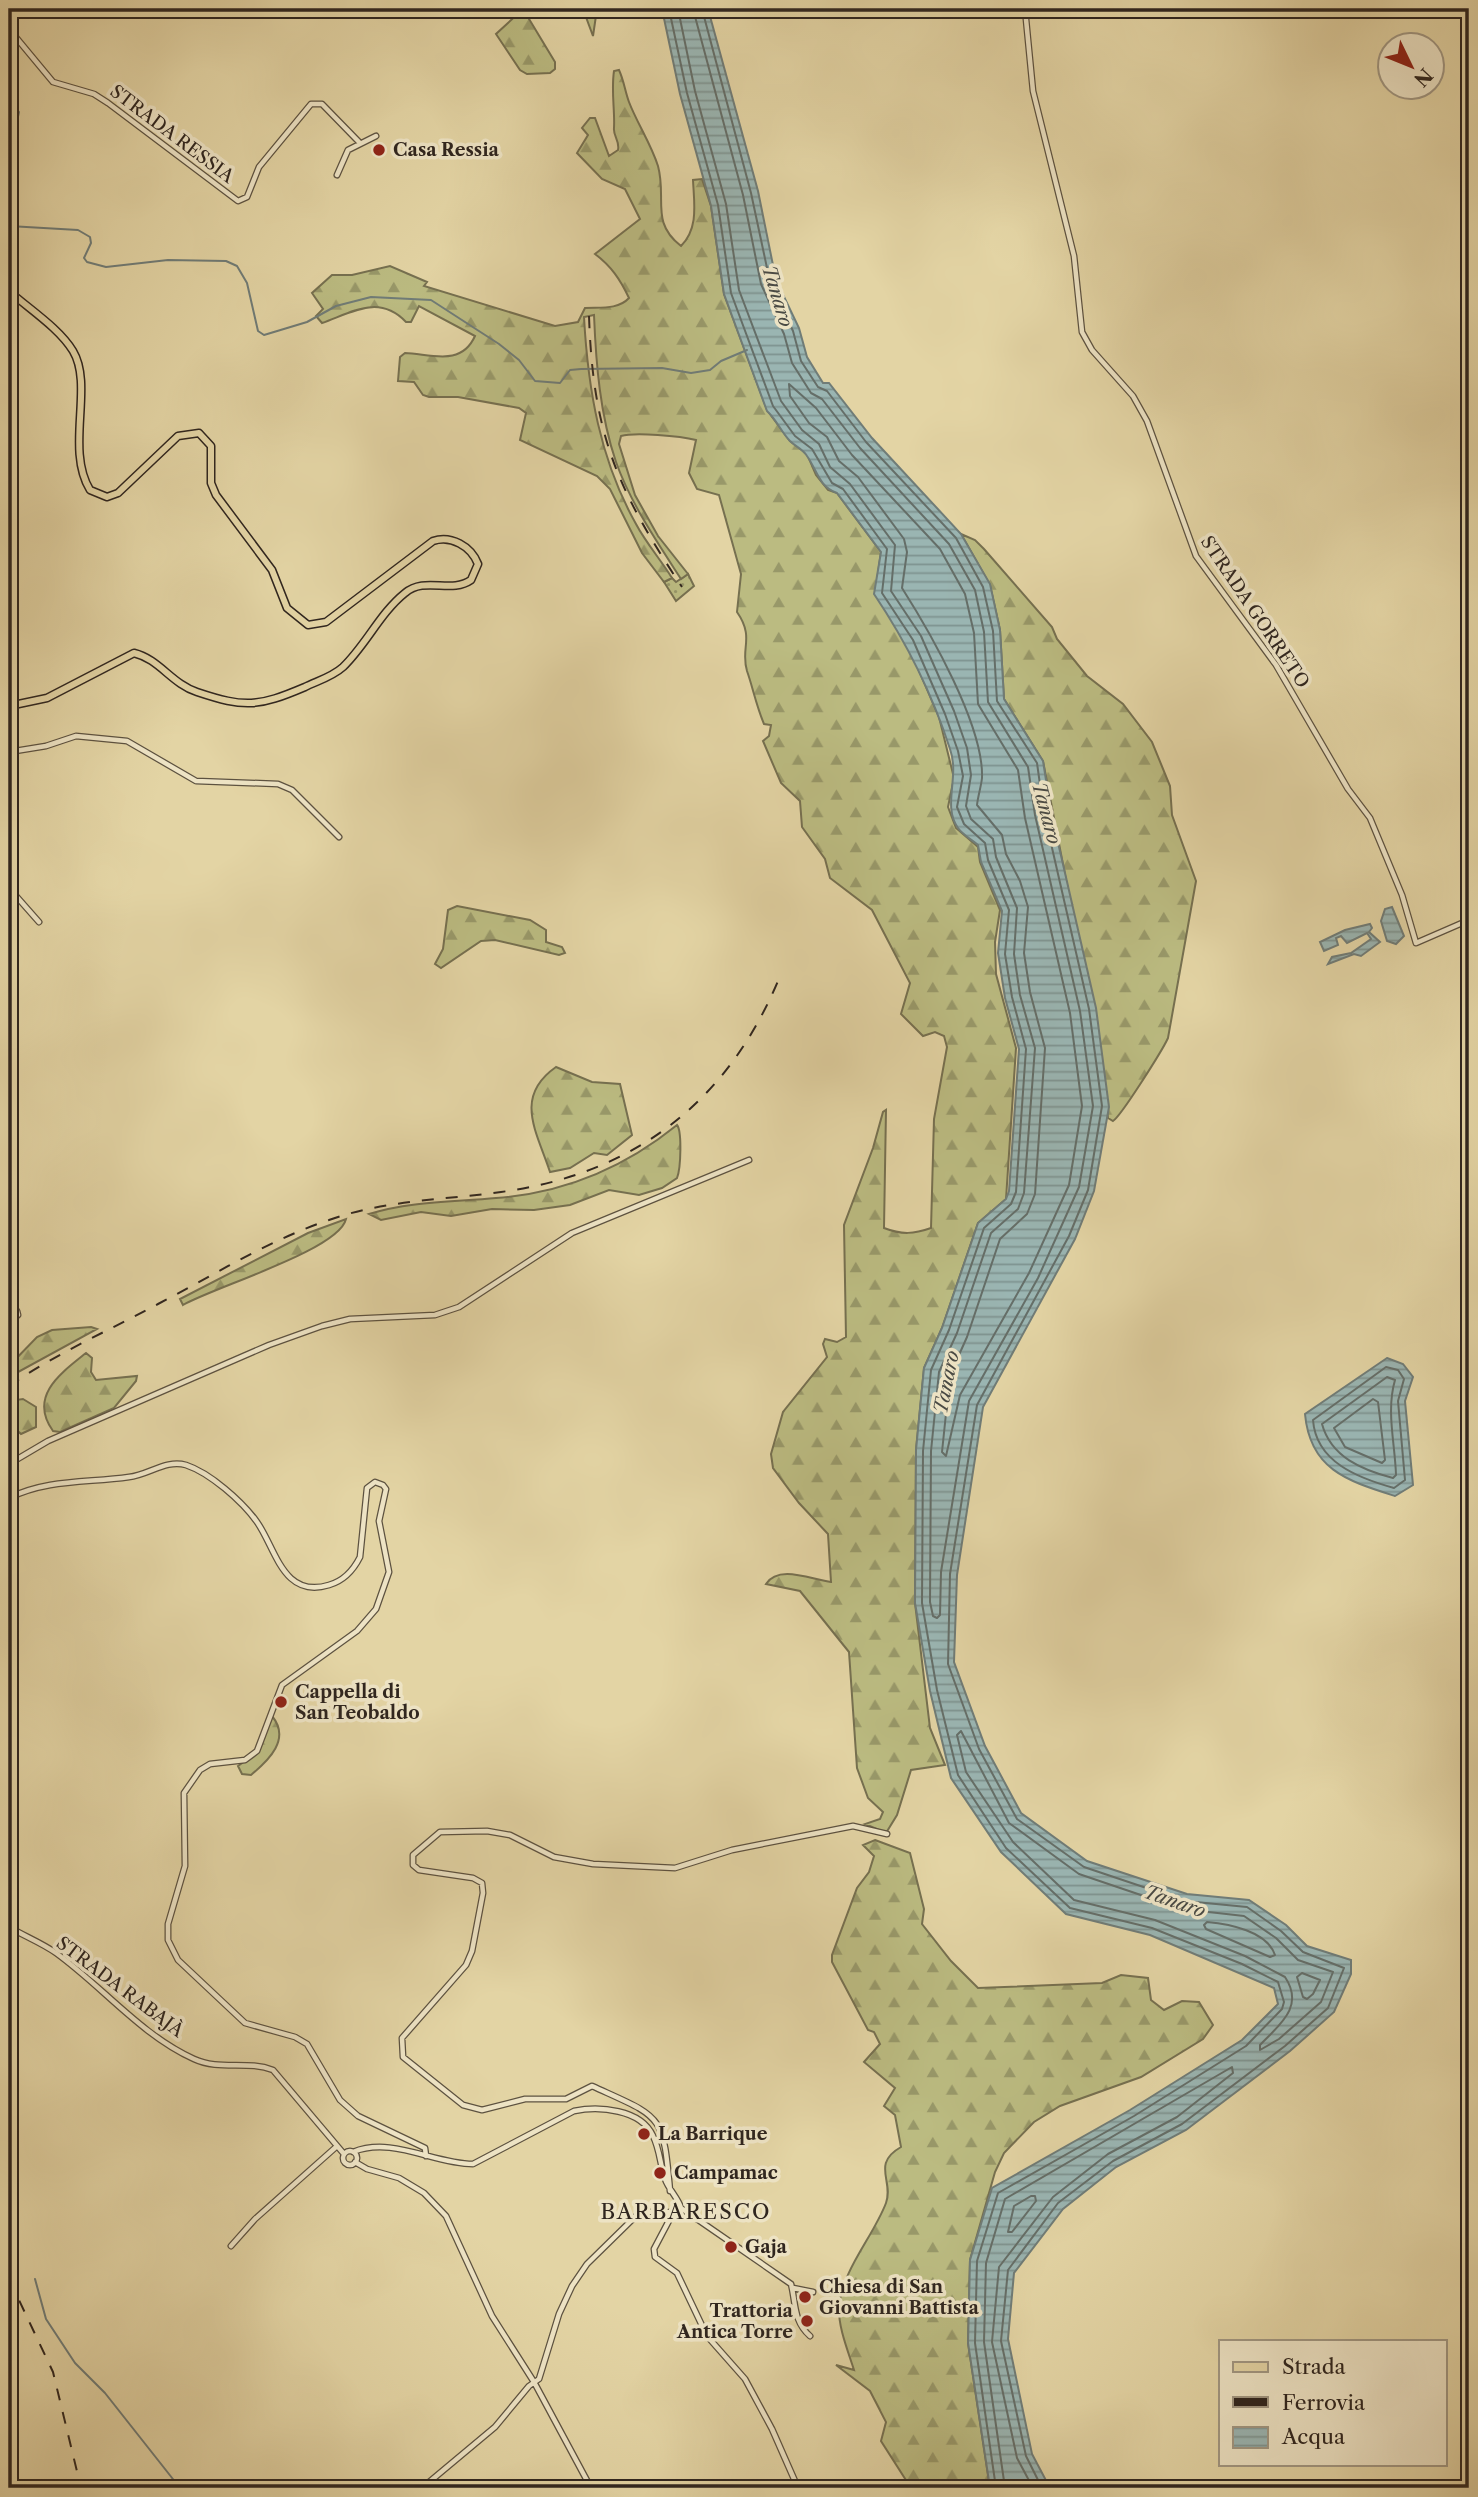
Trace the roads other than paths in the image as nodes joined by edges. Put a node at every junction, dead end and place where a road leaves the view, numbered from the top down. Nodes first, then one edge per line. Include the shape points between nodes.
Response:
1 (1025, 9) edge
2 (9, 29) edge
3 (376, 136) dead end
4 (359, 142) junction
5 (337, 175) dead end
6 (9, 291) edge
7 (9, 706) edge
8 (9, 752) edge
9 (339, 836) dead end
10 (9, 888) edge
11 (1469, 920) edge
12 (39, 922) dead end
13 (748, 1160) dead end
14 (9, 1309) edge
15 (9, 1321) edge
16 (9, 1464) edge
17 (9, 1498) edge
18 (887, 1834) dead end
19 (9, 1927) edge
20 (336, 2147) junction
21 (344, 2154) junction
22 (426, 2156) junction
23 (355, 2157) junction
24 (670, 2191) junction
25 (681, 2208) junction
26 (673, 2212) junction
27 (231, 2246) dead end
28 (793, 2288) junction
29 (813, 2292) dead end
30 (810, 2336) dead end
31 (534, 2382) junction
32 (422, 2488) edge
33 (591, 2488) edge
34 (798, 2488) edge

1 - 11 street, STRADA GORRETO via 1033,91 1074,256 1082,332 1147,421 1196,556 1276,666 1370,818 1416,943
2 - 4 street, STRADA RESSIA via 54,82 101,99 238,201 247,197 259,167 311,104 322,104
3 - 4 street
4 - 5 street via 345,155
6 - 7 main road via 64,339 78,363 80,464 90,490 107,497 118,493 178,436 198,433 211,446 211,483 216,495 275,574 284,603 303,622 314,626 326,622 433,541 456,542 471,552 478,565 471,580 461,586 411,588 342,668 266,703 236,703 193,691 134,653 47,698
8 - 9 street via 76,736 127,741 196,781 278,784 292,790
10 - 12 street
13 - 16 street via 572,1233 459,1307 435,1315 350,1319 311,1330 48,1441
14 - 15 street via 18,1315
17 - 22 street via 36,1486 132,1477 165,1465 189,1466 250,1514 286,1575 315,1587 334,1584 356,1566 367,1488 374,1482 386,1489 379,1521 389,1573 376,1609 357,1631 282,1685 257,1751 245,1760 210,1764 184,1793 185,1866 168,1924 168,1940 178,1960 245,2023 307,2043 340,2100 358,2116 425,2148
18 - 24 street via 852,1826 732,1850 675,1868 612,1867 554,1857 510,1835 487,1831 440,1832 414,1855 413,1865 419,1870 472,1878 482,1883 483,1893 470,1958 402,2038 403,2057 463,2105 475,2109 525,2099 566,2099 592,2086 643,2109 660,2126
19 - 20 street, STRADA RABAJÀ via 55,1952 133,2019 194,2059 225,2067 258,2065 273,2070
20 - 21 street, STRADA RABAJÀ
20 - 27 street via 254,2219
21 - 23 street
21 - 23 street, STRADA RABAJÀ via 345,2163
22 - 23 street via 392,2147 365,2150
22 - 24 street via 473,2164 574,2111 591,2108 635,2117 646,2126
23 - 31 street via 367,2169 398,2178 424,2193 446,2216 492,2316
24 - 25 street
25 - 26 street
25 - 28 street via 760,2260
26 - 31 street via 649,2209 638,2214 587,2264 559,2314 542,2372
26 - 34 street via 654,2249 655,2257 677,2273 707,2336 744,2379
28 - 29 street
28 - 30 street via 798,2322
31 - 32 street via 495,2427
31 - 33 street

